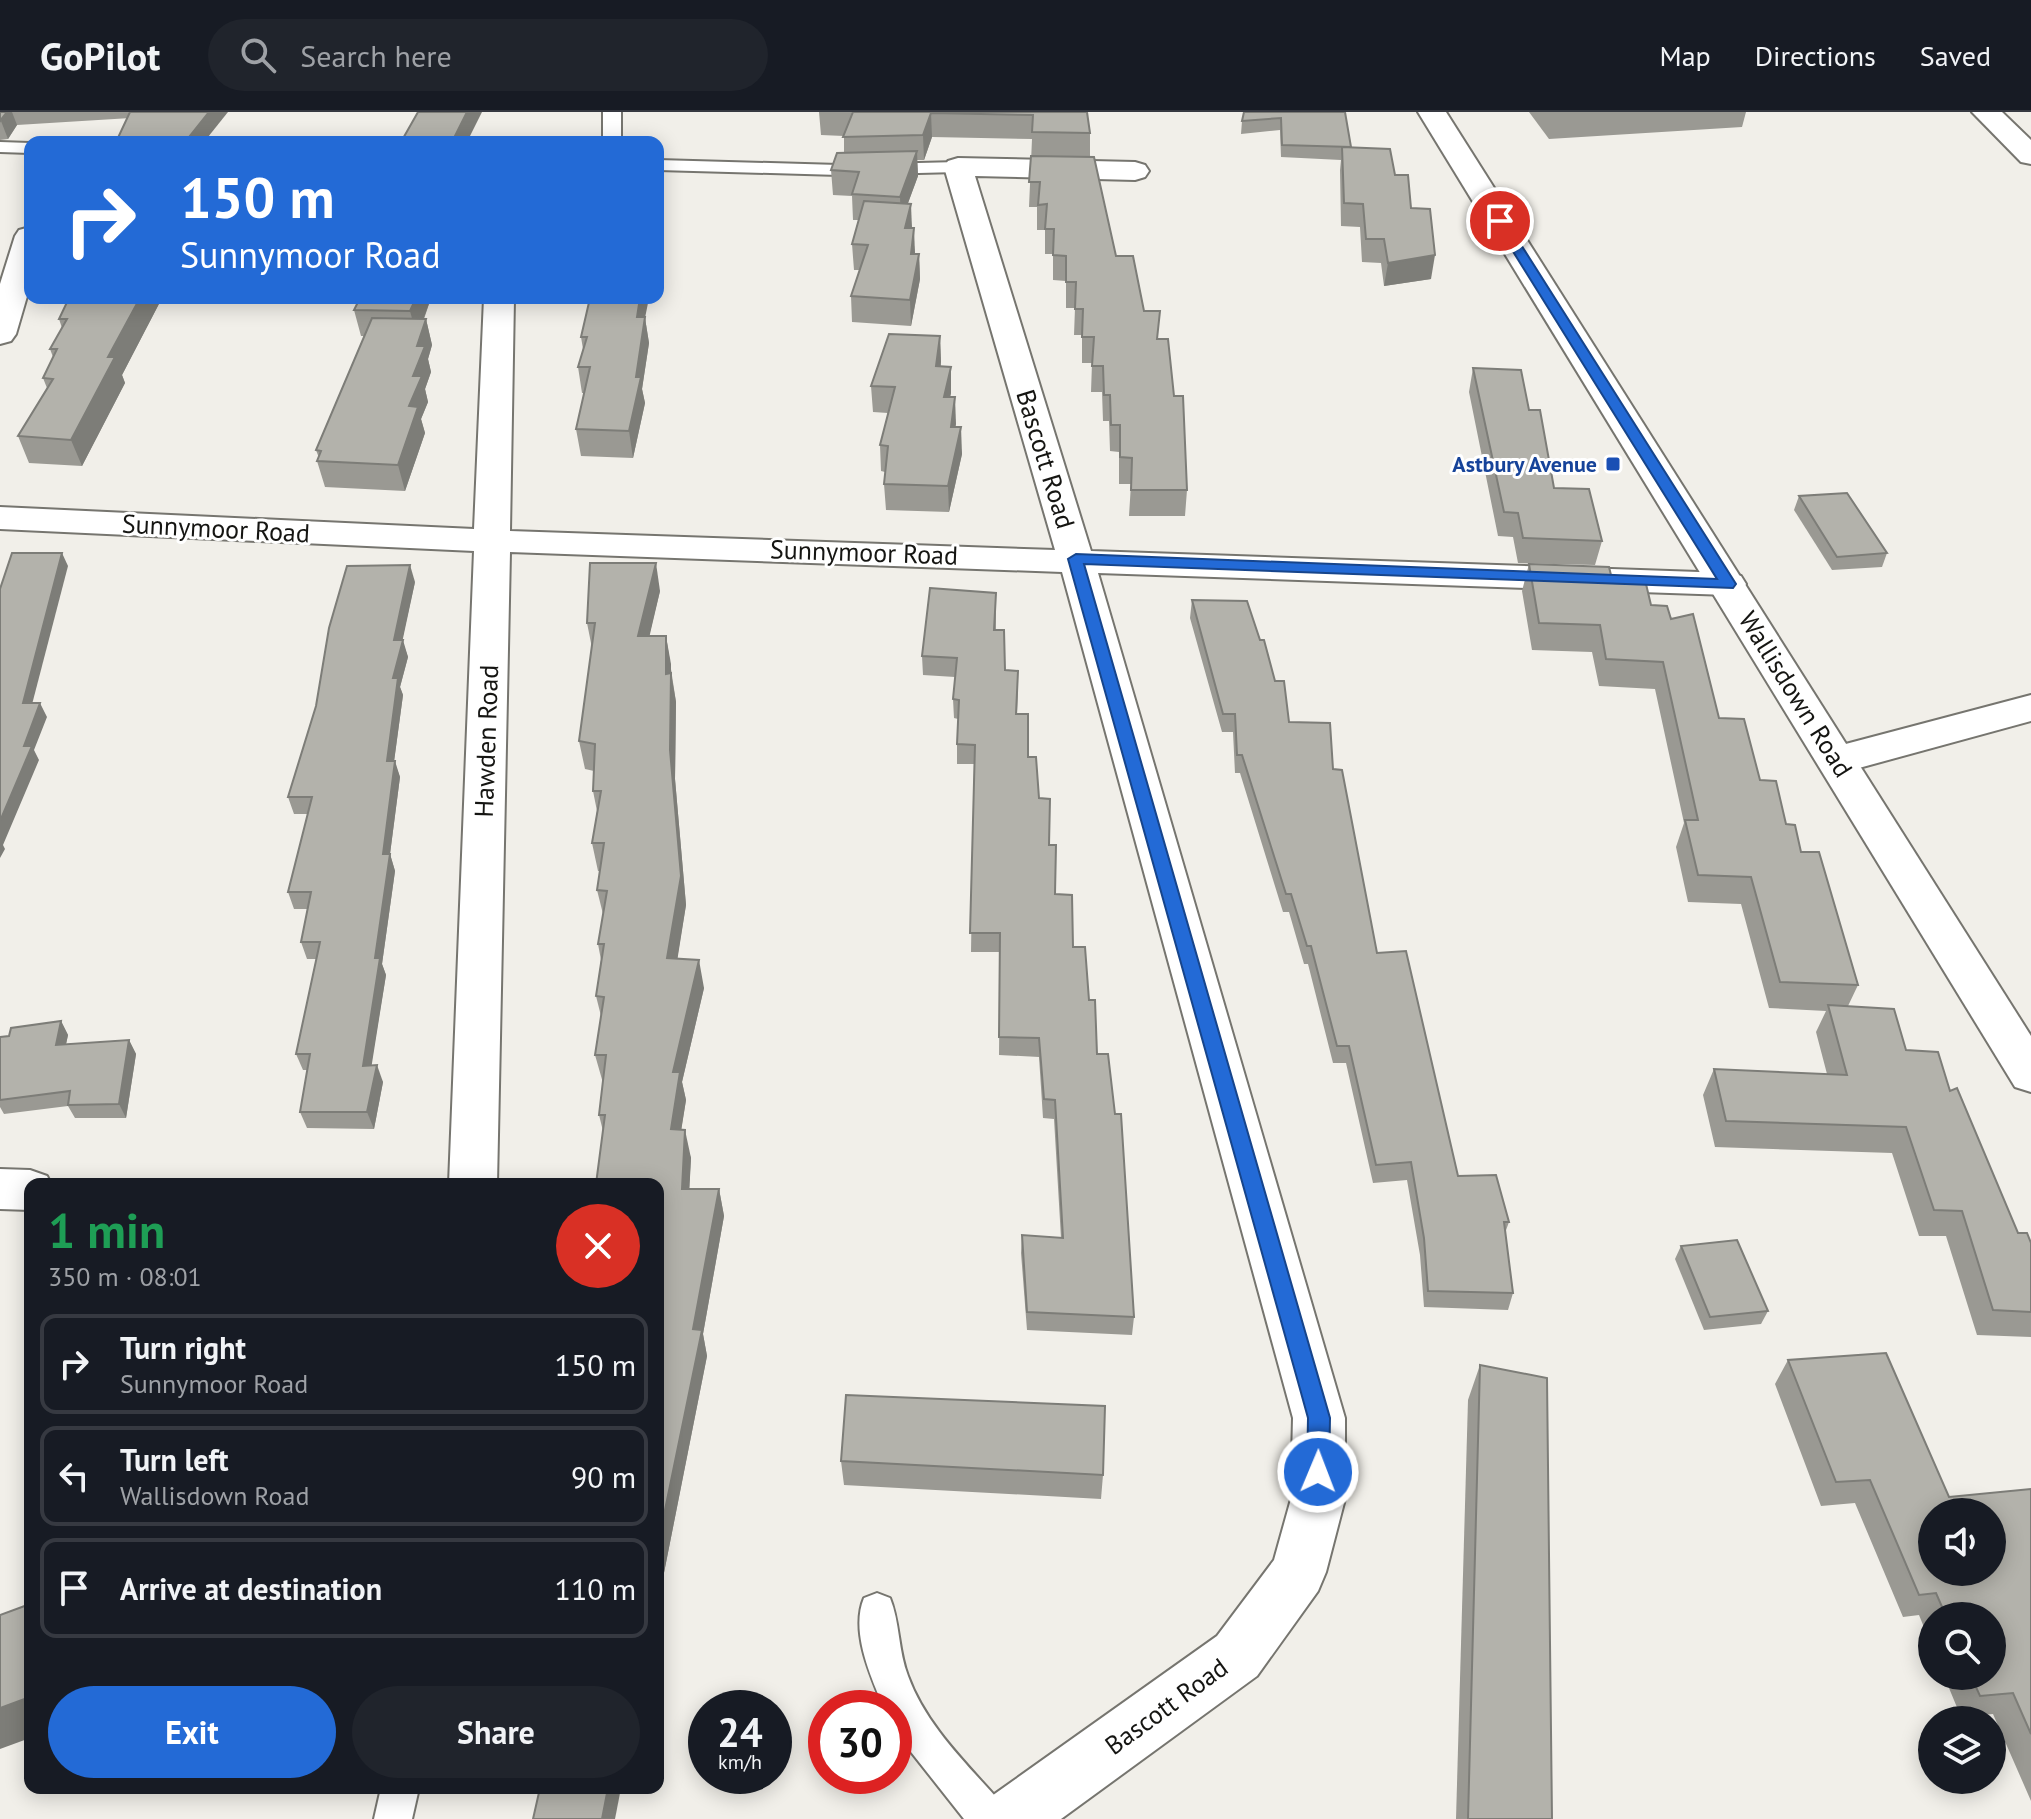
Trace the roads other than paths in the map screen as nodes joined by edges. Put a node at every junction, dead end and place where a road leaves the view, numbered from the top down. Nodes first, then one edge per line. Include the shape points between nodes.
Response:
1 (612, 112) edge
2 (1432, 112) edge
3 (1986, 112) edge
4 (612, 136) edge
5 (0, 147) edge
6 (24, 148) edge
7 (2031, 156) edge
8 (664, 165) edge
9 (958, 167) junction
10 (1135, 171) dead end
11 (24, 256) edge
12 (499, 304) edge
13 (0, 334) edge
14 (0, 518) edge
15 (493, 541) junction
16 (1076, 559) junction
17 (1728, 584) junction
18 (2031, 708) edge
19 (1837, 760) junction
20 (2031, 1074) edge
21 (473, 1178) edge
22 (0, 1189) edge
23 (24, 1190) edge
24 (877, 1610) dead end
25 (399, 1794) edge
26 (1059, 1804) edge
27 (393, 1819) edge
28 (989, 1819) edge
29 (1010, 1819) edge

1 - 4 lane
2 - 17 street, Wallisdown Road
3 - 7 street
5 - 6 lane
8 - 9 lane
9 - 10 street
9 - 16 street, Bascott Road
11 - 13 street
12 - 15 street, Hawden Road
14 - 15 street, Sunnymoor Road
15 - 16 street, Sunnymoor Road
15 - 21 street, Hawden Road
16 - 17 street, Sunnymoor Road
16 - 26 street, Bascott Road via 1319,1418 1318,1499 1298,1572 1237,1656
17 - 19 street, Wallisdown Road
18 - 19 street
19 - 20 street, Wallisdown Road
22 - 23 street
24 - 28 lane via 879,1650 907,1720
25 - 27 lane
26 - 29 street, Bascott Road

